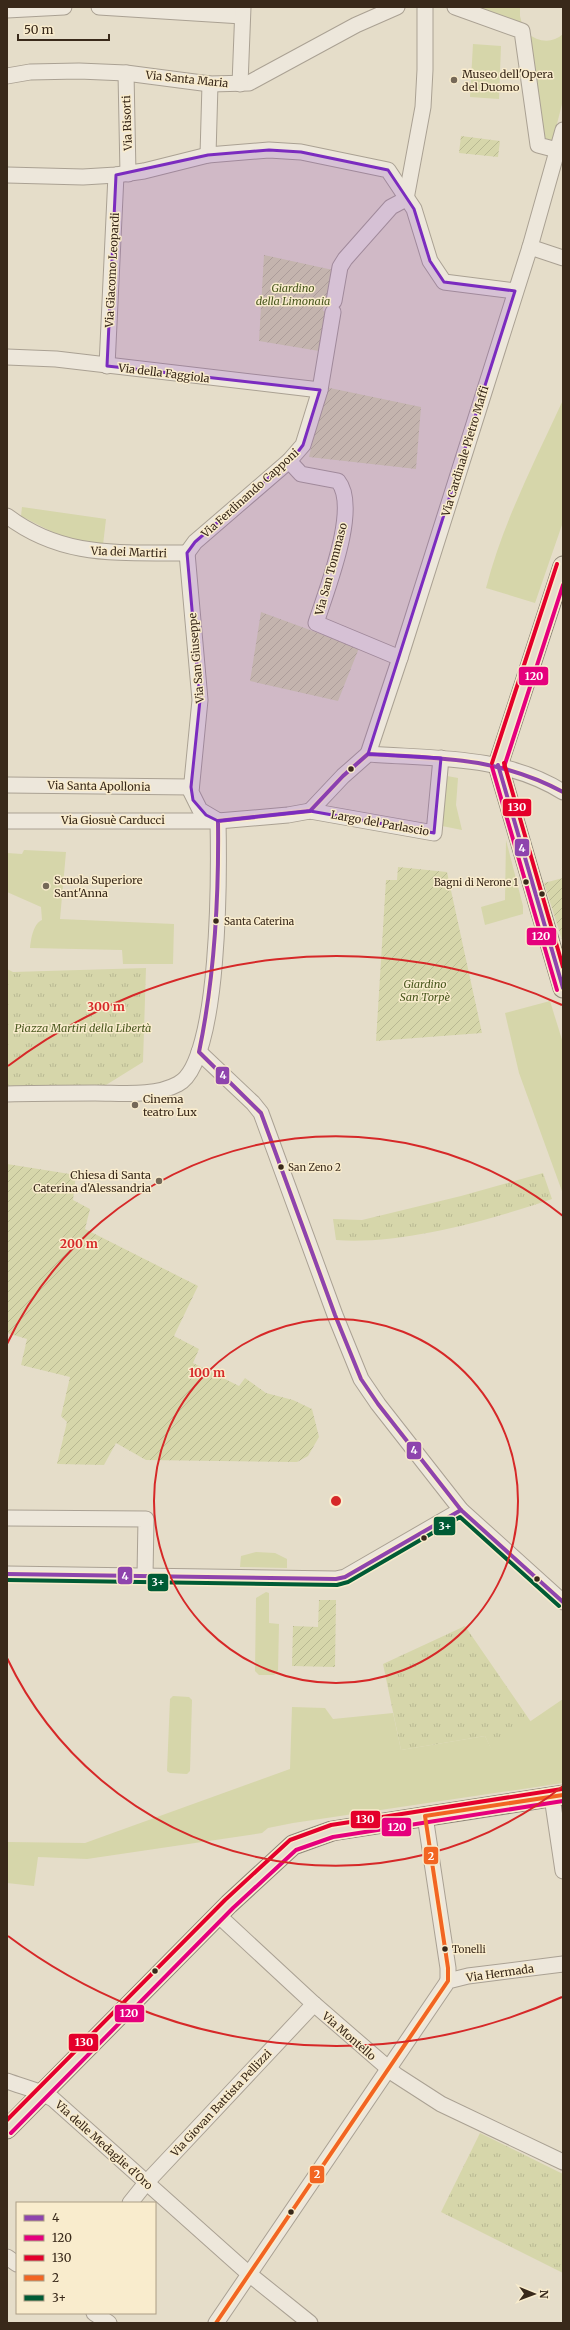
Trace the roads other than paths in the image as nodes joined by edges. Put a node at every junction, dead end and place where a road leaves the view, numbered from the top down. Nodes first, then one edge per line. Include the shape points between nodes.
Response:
1 (64, 7) edge
2 (99, 7) edge
3 (397, 7) edge
4 (425, 7) edge
5 (455, 7) edge
6 (7, 10) edge
7 (243, 11) edge
8 (126, 73) junction
9 (7, 76) edge
10 (210, 84) junction
11 (240, 84) junction
12 (563, 130) edge
13 (558, 148) junction
14 (208, 155) junction
15 (122, 174) junction
16 (7, 175) edge
17 (406, 199) junction
18 (530, 247) junction
19 (563, 258) edge
20 (515, 291) junction
21 (7, 358) edge
22 (107, 366) junction
23 (320, 390) junction
24 (289, 461) junction
25 (7, 516) edge
26 (187, 554) junction
27 (563, 566) edge
28 (400, 658) junction
29 (368, 754) junction
30 (440, 758) junction
31 (498, 765) junction
32 (7, 785) edge
33 (191, 787) junction
34 (563, 792) edge
35 (310, 811) junction
36 (7, 821) edge
37 (218, 821) junction
38 (563, 988) edge
39 (199, 1052) junction
40 (7, 1094) edge
41 (461, 1510) junction
42 (7, 1518) edge
43 (7, 1574) edge
44 (145, 1576) junction
45 (563, 1602) edge
46 (558, 1796) edge
47 (425, 1816) junction
48 (563, 1871) edge
49 (218, 1915) junction
50 (563, 1964) edge
51 (448, 1982) junction
52 (314, 2004) junction
53 (389, 2070) junction
54 (7, 2081) edge
55 (42, 2092) junction
56 (7, 2129) edge
57 (563, 2162) edge
58 (146, 2183) junction
59 (131, 2202) edge
60 (7, 2258) edge
61 (16, 2263) edge
62 (249, 2274) junction
63 (96, 2314) edge
64 (109, 2323) edge
65 (216, 2323) edge
66 (310, 2323) edge

1 - 6 street
2 - 7 street
3 - 11 street, Via Santa Maria via 322,43 249,83
4 - 17 street via 423,107
5 - 13 street via 522,31 538,145
7 - 11 street
8 - 9 street, Via Santa Maria via 64,71
8 - 10 street, Via Santa Maria
8 - 15 street, Via Risorti
10 - 11 street, Via Santa Maria
10 - 14 street
12 - 13 street, Via Cardinale Pietro Maffi
13 - 18 street, Via Cardinale Pietro Maffi
14 - 15 street
14 - 17 street via 269,150 301,152 388,170
15 - 16 street via 84,177
15 - 22 street, Via Giacomo Leopardi
17 - 20 street via 414,209 426,250 439,278 444,282
17 - 23 street, Via Ferdinando Capponi via 386,211 340,267
18 - 19 street
18 - 20 street, Via Cardinale Pietro Maffi
20 - 28 street, Via Cardinale Pietro Maffi
21 - 22 street, Via della Faggiola via 56,359
22 - 23 street, Via della Faggiola
23 - 24 street, Via Ferdinando Capponi via 303,445
24 - 26 street, Via Ferdinando Capponi via 195,542
24 - 28 street, Via San Tommaso via 301,474 338,481 346,498 344,527 338,552 316,623
25 - 26 street, Via dei Martiri via 20,526 51,541 77,549 103,553
26 - 33 street, Via San Giuseppe via 200,700
27 - 31 main road
28 - 29 street, Via Cardinale Pietro Maffi
29 - 30 street
29 - 35 street, Largo del Parlascio
30 - 31 street
30 - 35 street, Largo del Parlascio via 434,833
31 - 34 street via 543,781
31 - 38 main road
32 - 33 street, Via Santa Apollonia
33 - 37 street via 193,800 200,810
35 - 37 street, Via Giosuè Carducci
36 - 37 street, Via Giosuè Carducci
37 - 39 street via 217,944 210,1000
39 - 40 street via 193,1069 180,1084 156,1091
39 - 41 street via 261,1113 361,1379 382,1410
41 - 44 street via 341,1578
41 - 45 street
42 - 44 street via 146,1519
43 - 44 street
46 - 47 main road
46 - 48 street
47 - 49 main road via 332,1831 302,1840 284,1851
47 - 51 street
49 - 52 street, Via Montello
49 - 55 main road
50 - 51 street, Via Hermada via 468,1976
51 - 53 street
52 - 53 street, Via Montello
52 - 58 street, Via Giovan Battista Pellizzi
53 - 57 street, Via Montello via 441,2104
53 - 62 street
54 - 55 street
55 - 56 main road
55 - 58 street, Via delle Medaglie d'Oro
58 - 59 street, Via Giovan Battista Pellizzi
58 - 62 street, Via delle Medaglie d'Oro
60 - 61 street
62 - 65 street
62 - 66 street, Via delle Medaglie d'Oro
63 - 64 street

